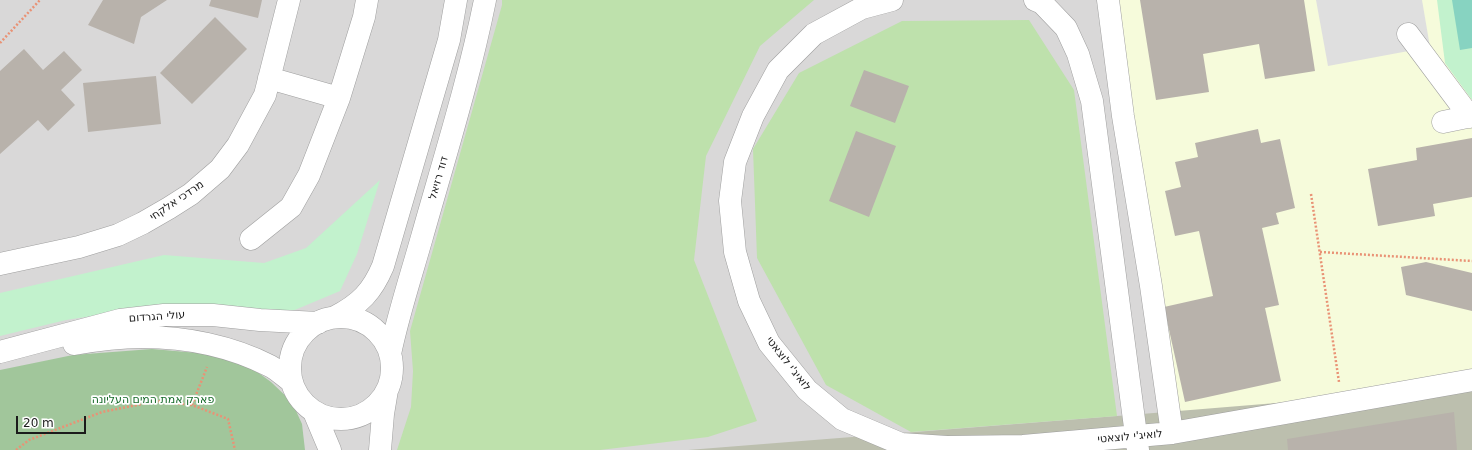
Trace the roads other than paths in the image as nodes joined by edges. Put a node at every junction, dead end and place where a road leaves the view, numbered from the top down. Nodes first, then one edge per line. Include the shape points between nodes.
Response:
1 (288, 0) edge
2 (367, 0) edge
3 (456, 0) edge
4 (485, 0) edge
5 (892, 0) edge
6 (1035, 0) edge
7 (1108, 0) edge
8 (1408, 34) dead end
9 (269, 78) junction
10 (339, 98) junction
11 (1471, 117) edge
12 (1443, 122) dead end
13 (251, 238) dead end
14 (0, 264) edge
15 (327, 320) junction
16 (0, 352) edge
17 (390, 354) junction
18 (0, 356) edge
19 (1472, 380) edge
20 (292, 382) junction
21 (387, 389) junction
22 (314, 412) junction
23 (1172, 433) junction
24 (1137, 443) edge
25 (330, 450) edge
26 (380, 450) edge

1 - 9 street, מרדכי אלקחי
2 - 10 street
3 - 15 street via 449,40 384,266 368,294 353,308
4 - 17 street, דוד רזיאל via 478,37
5 - 24 street, לואיג'י לוצאטי via 862,8 814,34 778,70 753,116 735,162 730,201 735,252 749,302 769,343 807,390 842,419 901,444 947,447
6 - 24 street via 1042,3 1066,28 1078,54 1092,101
7 - 23 street via 1123,116
8 - 11 street
9 - 10 street
9 - 14 street, מרדכי אלקחי via 265,95 238,145 220,169 191,194 118,235 79,247
10 - 13 street via 309,175 291,207
11 - 12 street
15 - 16 street, עולי הגרדום via 260,320 213,314 164,315 120,320
15 - 17 street via 350,318 364,322 376,330
15 - 20 street via 306,330 298,341 290,368
17 - 21 street via 391,378
18 - 20 street, עולי הגרדום via 95,341 142,337 183,340 247,355 271,367
19 - 23 street, לואיג'י לוצאטי
20 - 22 street via 296,393
21 - 22 street via 380,401 369,411 356,417 342,419
21 - 26 street
22 - 25 street
23 - 24 street, לואיג'י לוצאטי

